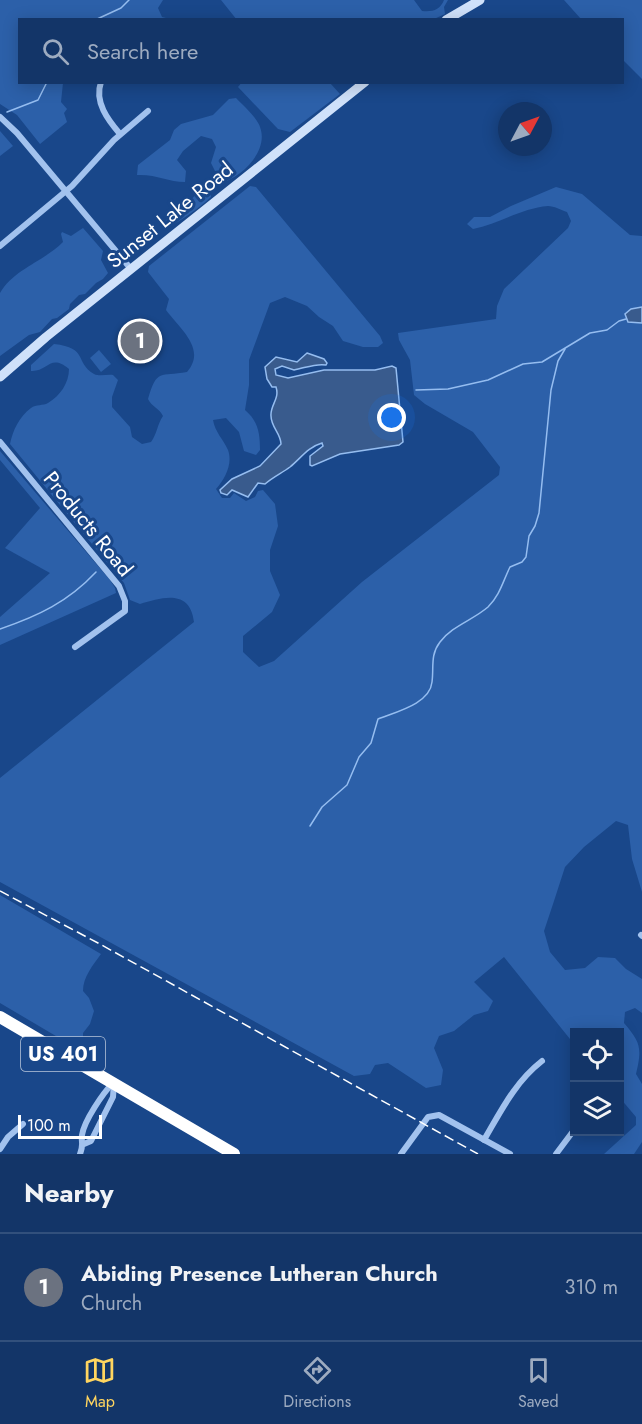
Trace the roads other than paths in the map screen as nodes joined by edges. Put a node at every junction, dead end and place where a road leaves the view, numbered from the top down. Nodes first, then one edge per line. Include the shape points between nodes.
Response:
1 (480, 0) edge
2 (449, 18) edge
3 (101, 84) edge
4 (362, 84) edge
5 (147, 111) dead end
6 (0, 117) edge
7 (120, 134) junction
8 (66, 192) junction
9 (0, 246) edge
10 (131, 269) junction
11 (0, 377) edge
12 (0, 442) edge
13 (75, 647) dead end
14 (0, 1017) edge
15 (542, 1061) dead end
16 (114, 1083) junction
17 (23, 1124) dead end
18 (570, 1135) edge
19 (484, 1140) junction
20 (0, 1146) edge
21 (80, 1154) edge
22 (234, 1154) edge
23 (401, 1154) edge
24 (510, 1154) edge
25 (556, 1154) edge

1 - 2 main road
3 - 7 street via 103,109
4 - 10 main road, Sunset Lake Road
5 - 7 street
6 - 8 street
7 - 8 street
8 - 9 street
8 - 10 street
10 - 11 main road, Sunset Lake Road
12 - 13 street, Products Road via 119,586 125,601 125,611
14 - 16 highway, US 401
15 - 19 street via 515,1087
16 - 21 street via 113,1097 91,1141 84,1144
16 - 22 highway, US 401
17 - 20 street
18 - 25 street
19 - 23 street via 433,1115
19 - 24 street

